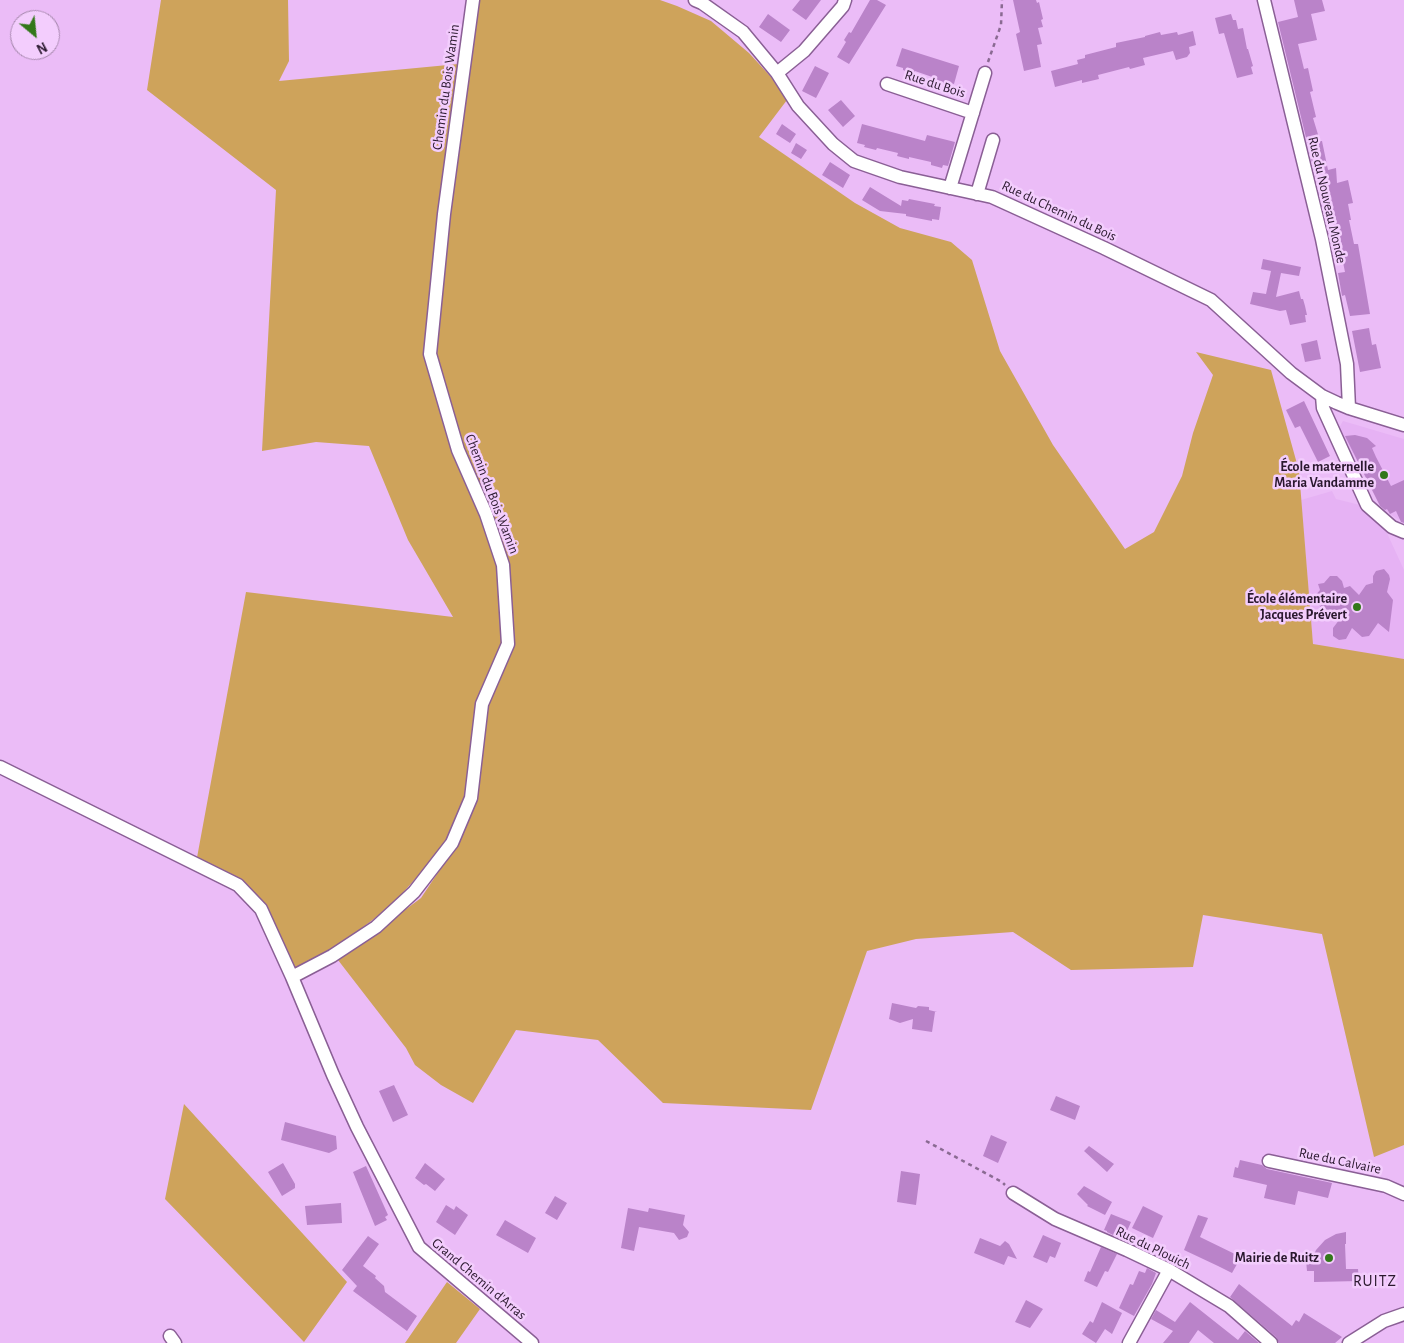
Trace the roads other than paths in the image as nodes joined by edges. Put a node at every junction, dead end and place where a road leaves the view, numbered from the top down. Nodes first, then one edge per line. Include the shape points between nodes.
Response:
1 (473, 0) edge
2 (694, 0) edge
3 (845, 0) edge
4 (1264, 0) edge
5 (777, 73) junction
6 (984, 73) road end
7 (887, 84) dead end
8 (973, 113) junction
9 (993, 140) dead end
10 (950, 188) junction
11 (977, 194) junction
12 (1322, 396) junction
13 (1349, 408) junction
14 (1404, 425) edge
15 (1404, 532) edge
16 (0, 767) edge
17 (292, 977) junction
18 (1268, 1161) dead end
19 (1013, 1193) road end
20 (1404, 1194) edge
21 (1170, 1270) junction
22 (1404, 1314) edge
23 (532, 1343) edge
24 (1129, 1343) edge
25 (1271, 1343) edge
26 (1349, 1343) edge

1 - 17 street, Chemin du Bois Wamin via 444,214 430,354 458,450 486,514 503,564 508,644 482,704 471,798 452,843 414,892 376,927
2 - 5 street, Rue du Chemin du Bois via 744,32
3 - 5 street via 804,51
4 - 13 street, Rue du Nouveau Monde via 1322,239 1347,364
5 - 10 street, Rue du Chemin du Bois via 798,106 833,144 854,161 900,178
6 - 8 street, Rue du Bois
7 - 8 street, Rue du Bois
8 - 10 street, Rue du Bois
9 - 11 street
10 - 11 street, Rue du Chemin du Bois
11 - 12 street, Rue du Chemin du Bois via 992,197 1211,300
12 - 13 street, Rue du Chemin du Bois
12 - 15 street via 1323,408 1367,506 1392,527
13 - 14 street, Rue du Chemin du Bois
16 - 17 street, Grand Chemin d'Arras via 238,885 261,909
17 - 23 street, Grand Chemin d'Arras via 357,1127 419,1247
18 - 20 street, Rue du Calvaire via 1386,1186
19 - 21 street, Rue du Plouich via 1055,1220
21 - 24 street
21 - 25 street, Rue du Plouich via 1229,1306
22 - 26 street via 1384,1320

